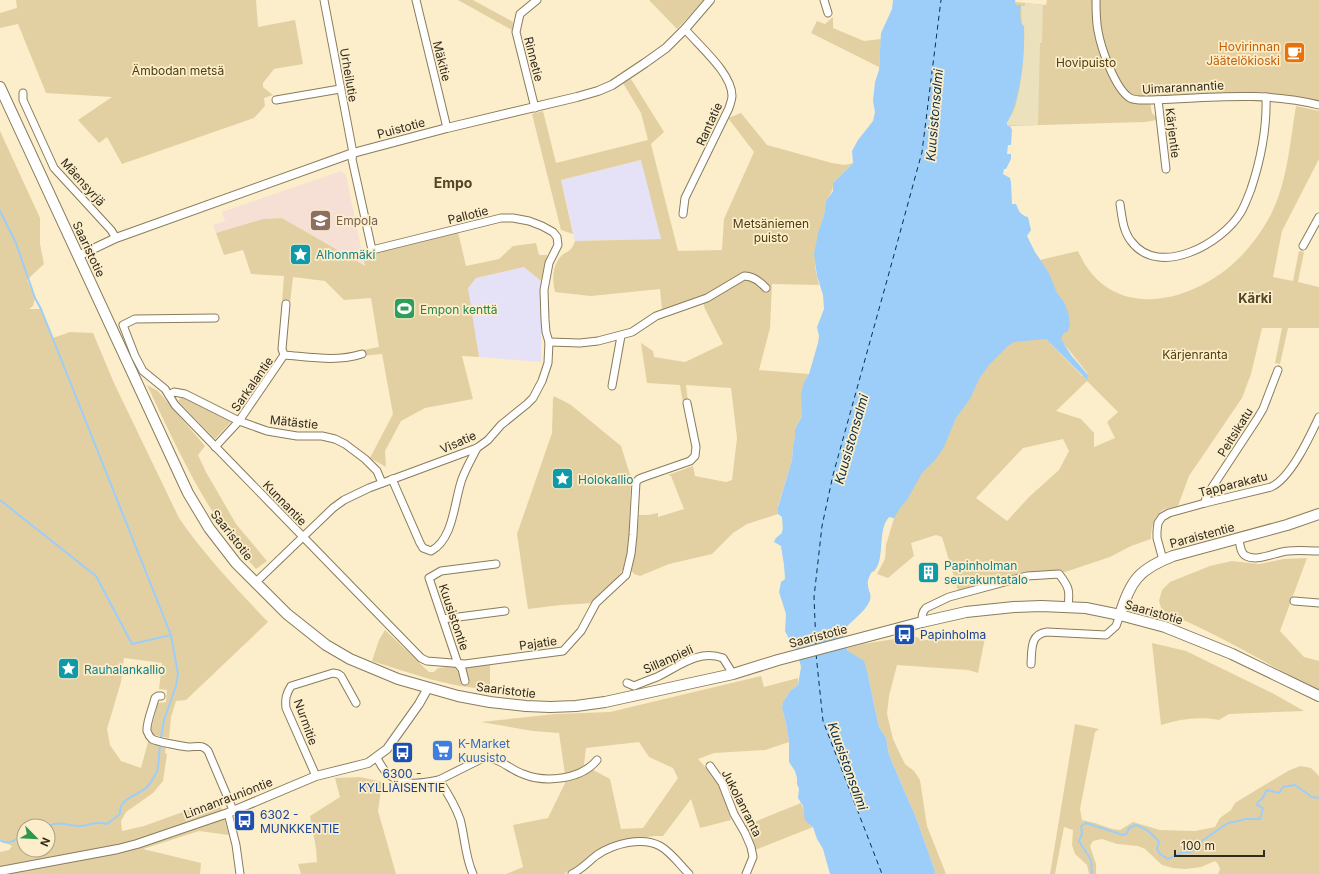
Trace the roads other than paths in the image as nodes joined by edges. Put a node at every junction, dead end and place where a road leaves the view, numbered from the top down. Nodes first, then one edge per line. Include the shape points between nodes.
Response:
1 (324, 0) edge
2 (416, 0) edge
3 (537, 0) edge
4 (710, 0) edge
5 (824, 0) edge
6 (1096, 0) edge
7 (828, 12) dead end
8 (685, 29) junction
9 (0, 87) edge
10 (340, 89) junction
11 (23, 93) dead end
12 (1266, 97) junction
13 (276, 100) dead end
14 (1158, 100) junction
15 (1319, 105) edge
16 (534, 108) junction
17 (447, 128) junction
18 (352, 153) junction
19 (1166, 169) dead end
20 (1120, 204) dead end
21 (683, 214) dead end
22 (1319, 217) edge
23 (116, 238) junction
24 (558, 245) joint
25 (1302, 246) dead end
26 (372, 250) joint
27 (78, 256) junction
28 (766, 288) dead end
29 (286, 304) dead end
30 (215, 318) dead end
31 (621, 336) junction
32 (549, 342) junction
33 (362, 354) dead end
34 (284, 355) junction
35 (1278, 370) dead end
36 (612, 386) dead end
37 (169, 395) junction
38 (687, 403) dead end
39 (1319, 417) edge
40 (240, 421) junction
41 (216, 447) junction
42 (477, 448) junction
43 (392, 480) junction
44 (382, 483) junction
45 (1205, 503) junction
46 (1319, 514) edge
47 (302, 537) junction
48 (1239, 539) junction
49 (1319, 551) edge
50 (1163, 560) junction
51 (496, 564) dead end
52 (255, 583) junction
53 (1294, 601) dead end
54 (1319, 603) edge
55 (1068, 607) junction
56 (505, 611) dead end
57 (1120, 615) junction
58 (443, 619) junction
59 (922, 622) junction
60 (458, 664) junction
61 (1031, 664) dead end
62 (733, 674) junction
63 (465, 682) dead end
64 (628, 683) dead end
65 (428, 688) junction
66 (162, 696) dead end
67 (1319, 696) edge
68 (356, 702) dead end
69 (377, 758) junction
70 (597, 760) dead end
71 (710, 766) dead end
72 (316, 776) junction
73 (439, 780) junction
74 (230, 812) junction
75 (0, 871) edge
76 (240, 874) edge
77 (473, 874) edge
78 (572, 874) edge
79 (689, 874) edge
80 (746, 874) edge

1 - 10 street, Urheilutie
2 - 17 street, Mäkitie
3 - 16 street, Rinnetie via 520,14 516,32
4 - 8 street, Puistotie
5 - 7 street
6 - 14 street, Uimarannantie via 1098,31 1102,46 1109,67 1124,94 1134,100
8 - 16 street, Puistotie via 666,48 612,85
8 - 21 street, Rantatie via 723,73 729,82 732,96 729,108 685,198
9 - 27 main road, Saaristotie
10 - 13 street
10 - 18 street, Urheilutie
11 - 23 street, Mäensyrjä via 23,100 54,168
12 - 14 street, Uimarannantie
12 - 15 street, Uimarannantie
12 - 20 street via 1265,132 1255,176 1241,212 1218,236 1198,249 1177,256 1152,256 1135,246 1126,235
14 - 19 street, Kärjentie
16 - 17 street, Puistotie
17 - 18 street, Puistotie
18 - 23 street, Puistotie
18 - 26 street, Urheilutie
22 - 25 street
23 - 27 street, Puistotie
24 - 26 street, Pallotie via 553,232 542,226 513,218 501,218
24 - 32 street, Visatie via 549,263 544,290
27 - 52 main road, Saaristotie via 188,493 221,546
28 - 31 street via 750,276 744,276 707,298 656,316
29 - 34 street via 282,349
30 - 37 street, Kunnantie via 135,319 123,325 143,371
31 - 32 street via 580,343
31 - 36 street
32 - 42 street, Visatie via 546,372 533,398
33 - 34 street, Sarkalantie via 331,359
34 - 40 street, Sarkalantie
35 - 45 street, Peitsikatu via 1263,409 1211,489
37 - 40 street, Mätästie via 174,392 185,394
37 - 41 street, Kunnantie
38 - 60 street, Pajatie via 696,447 695,456 690,461 636,482 634,535 626,575 596,603 582,631 563,651
39 - 45 street, Tapparakatu via 1302,450 1277,485
40 - 41 street, Sarkalantie
40 - 44 street, Mätästie via 282,434 335,439 365,459 377,471
41 - 47 street, Kunnantie
42 - 43 street, Visatie
42 - 43 street via 463,478 444,540 431,551 423,548 420,543
43 - 44 street, Visatie
44 - 47 street, Visatie via 344,500
45 - 50 street, Tapparakatu via 1162,517 1158,523 1157,538
46 - 48 main road, Paraistentie
47 - 52 street, Visatie
47 - 60 street, Kunnantie via 421,658
48 - 49 street via 1242,553 1252,557 1259,558 1287,551
48 - 50 main road, Paraistentie
50 - 57 main road, Paraistentie via 1136,578 1129,589
51 - 58 street, Kuusistontie via 441,571 430,578
52 - 65 main road, Saaristotie via 287,614 340,654 373,670
53 - 54 street
55 - 57 main road, Saaristotie
55 - 59 main road, Saaristotie via 982,609
55 - 59 street via 1069,591 1059,574 1027,576 949,597 923,610
56 - 58 street
57 - 61 street via 1116,626 1106,635 1041,633 1035,637
57 - 67 main road, Saaristotie via 1165,626 1232,654
58 - 60 street, Kuusistontie
59 - 62 main road, Saaristotie
60 - 63 street, Kuusistontie
62 - 64 street, Sillanpieli via 723,658 702,656 691,658 634,686
62 - 65 main road, Saaristotie via 631,697 576,706 526,706 490,702
65 - 69 street, Linnanrauniontie via 388,749
66 - 74 street via 155,698 147,731 149,735 152,739 176,745 205,748
68 - 72 street, Nurmitie via 341,676 333,673 291,686 288,690 286,708
69 - 72 street, Linnanrauniontie via 359,766
69 - 73 street via 384,770 402,782 421,783
70 - 73 street via 591,767 574,776 551,779 524,775 497,760 487,758
71 - 80 street, Jukolanranta via 722,783 751,847 753,857
72 - 74 street, Linnanrauniontie
73 - 77 street via 460,819
74 - 75 street, Linnanrauniontie via 118,849
74 - 76 street
78 - 79 street via 606,850 643,841 667,851

